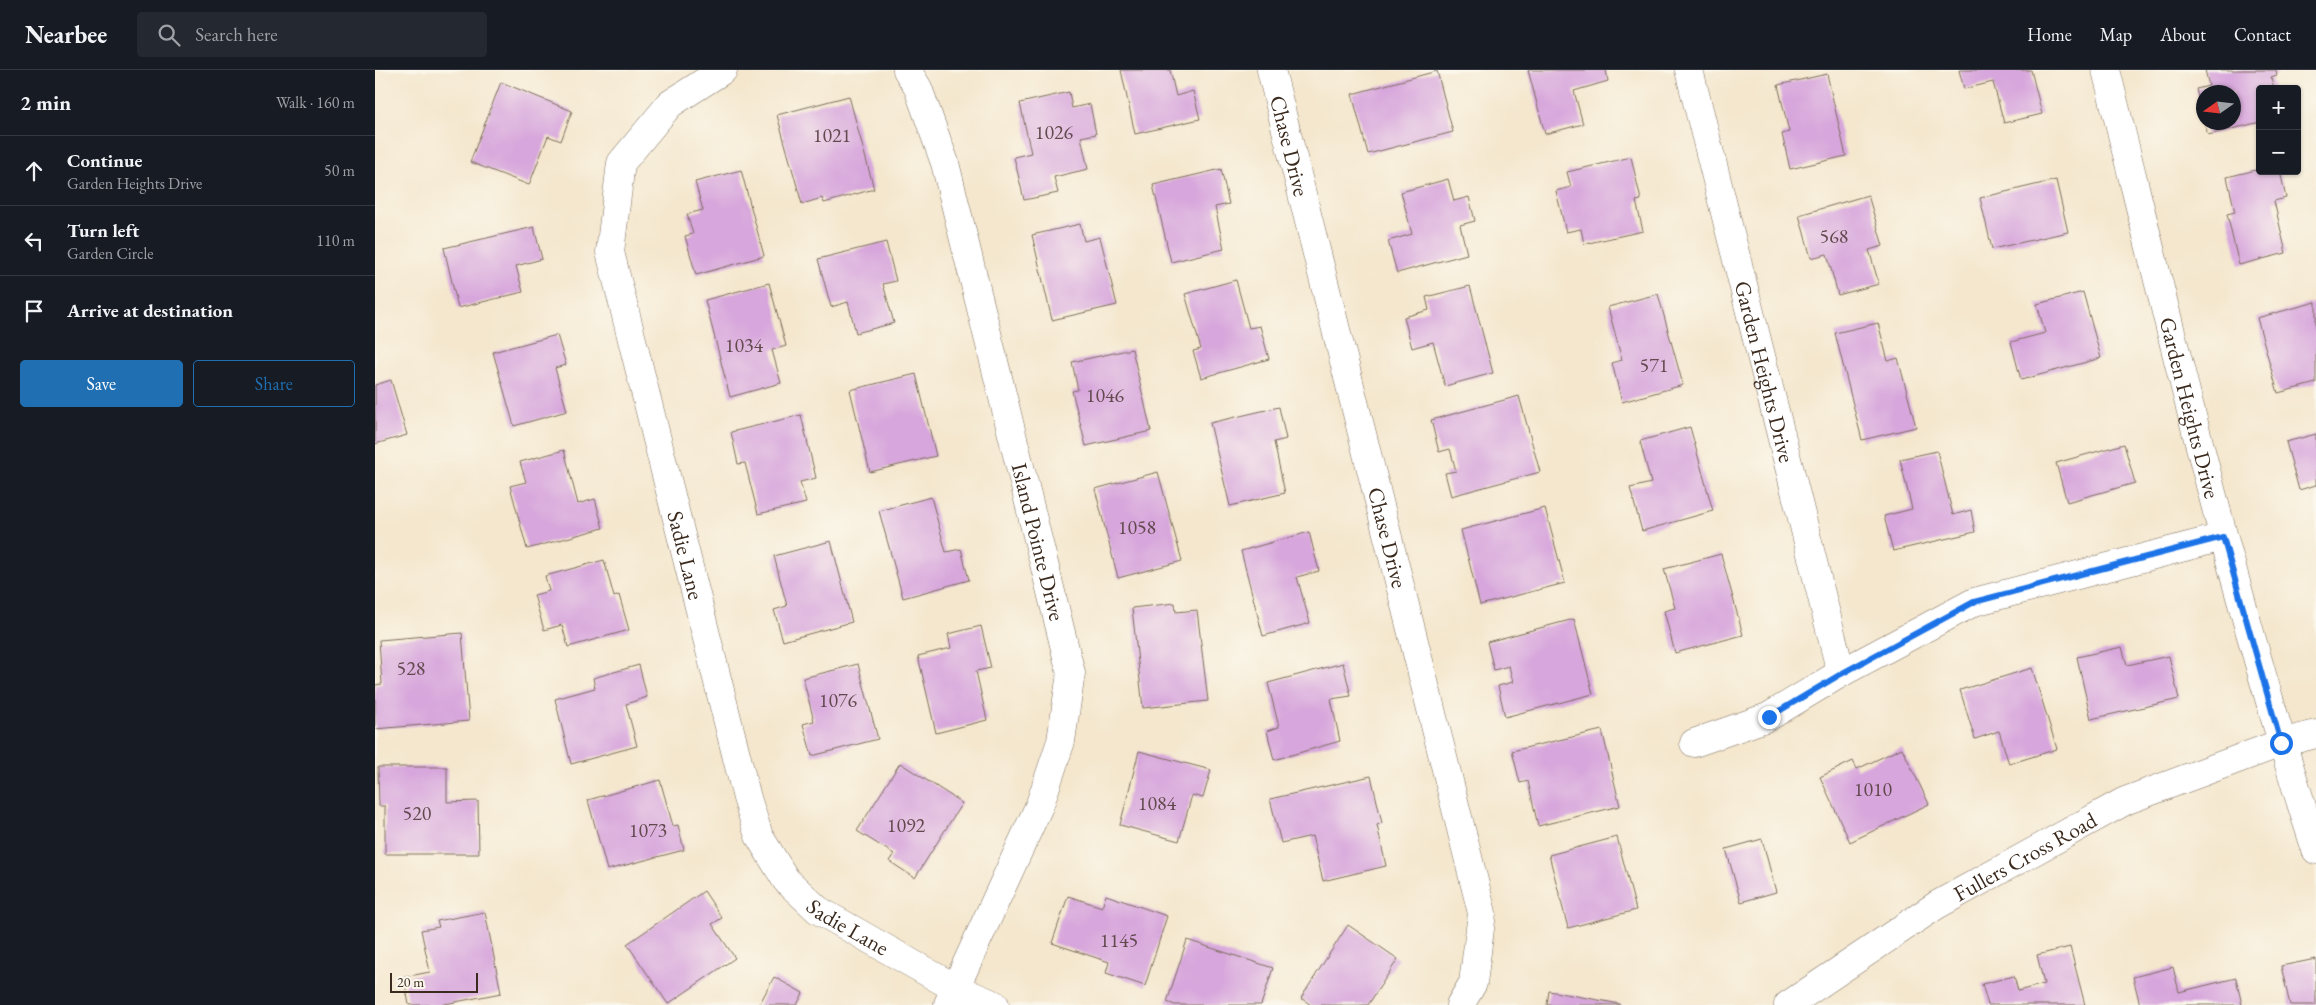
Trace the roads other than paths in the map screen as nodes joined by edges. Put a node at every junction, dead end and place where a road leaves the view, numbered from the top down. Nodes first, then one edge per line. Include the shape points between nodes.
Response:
1 (723, 70) edge
2 (907, 70) edge
3 (1271, 70) edge
4 (1689, 70) edge
5 (2106, 70) edge
6 (2223, 537) junction
7 (1841, 674) junction
8 (2316, 734) edge
9 (1694, 742) dead end
10 (2281, 743) junction
11 (2316, 850) edge
12 (951, 997) edge
13 (995, 1005) edge
14 (1459, 1005) edge
15 (1788, 1005) edge

1 - 12 street, Sadie Lane via 671,104 621,163 610,252 759,836 786,880 818,910
2 - 12 street, Island Pointe Drive via 918,88 945,163 1071,673 1061,741 1040,804
3 - 14 street, Chase Drive via 1482,913 1473,982
4 - 7 street, Garden Heights Drive
5 - 6 street, Garden Heights Drive
6 - 7 street via 1974,602
6 - 10 street, Garden Heights Drive
7 - 9 street via 1769,717
8 - 10 street, Fullers Cross Road
10 - 11 street, Garden Heights Drive
10 - 15 street, Fullers Cross Road via 2125,801 1937,905
12 - 13 street

